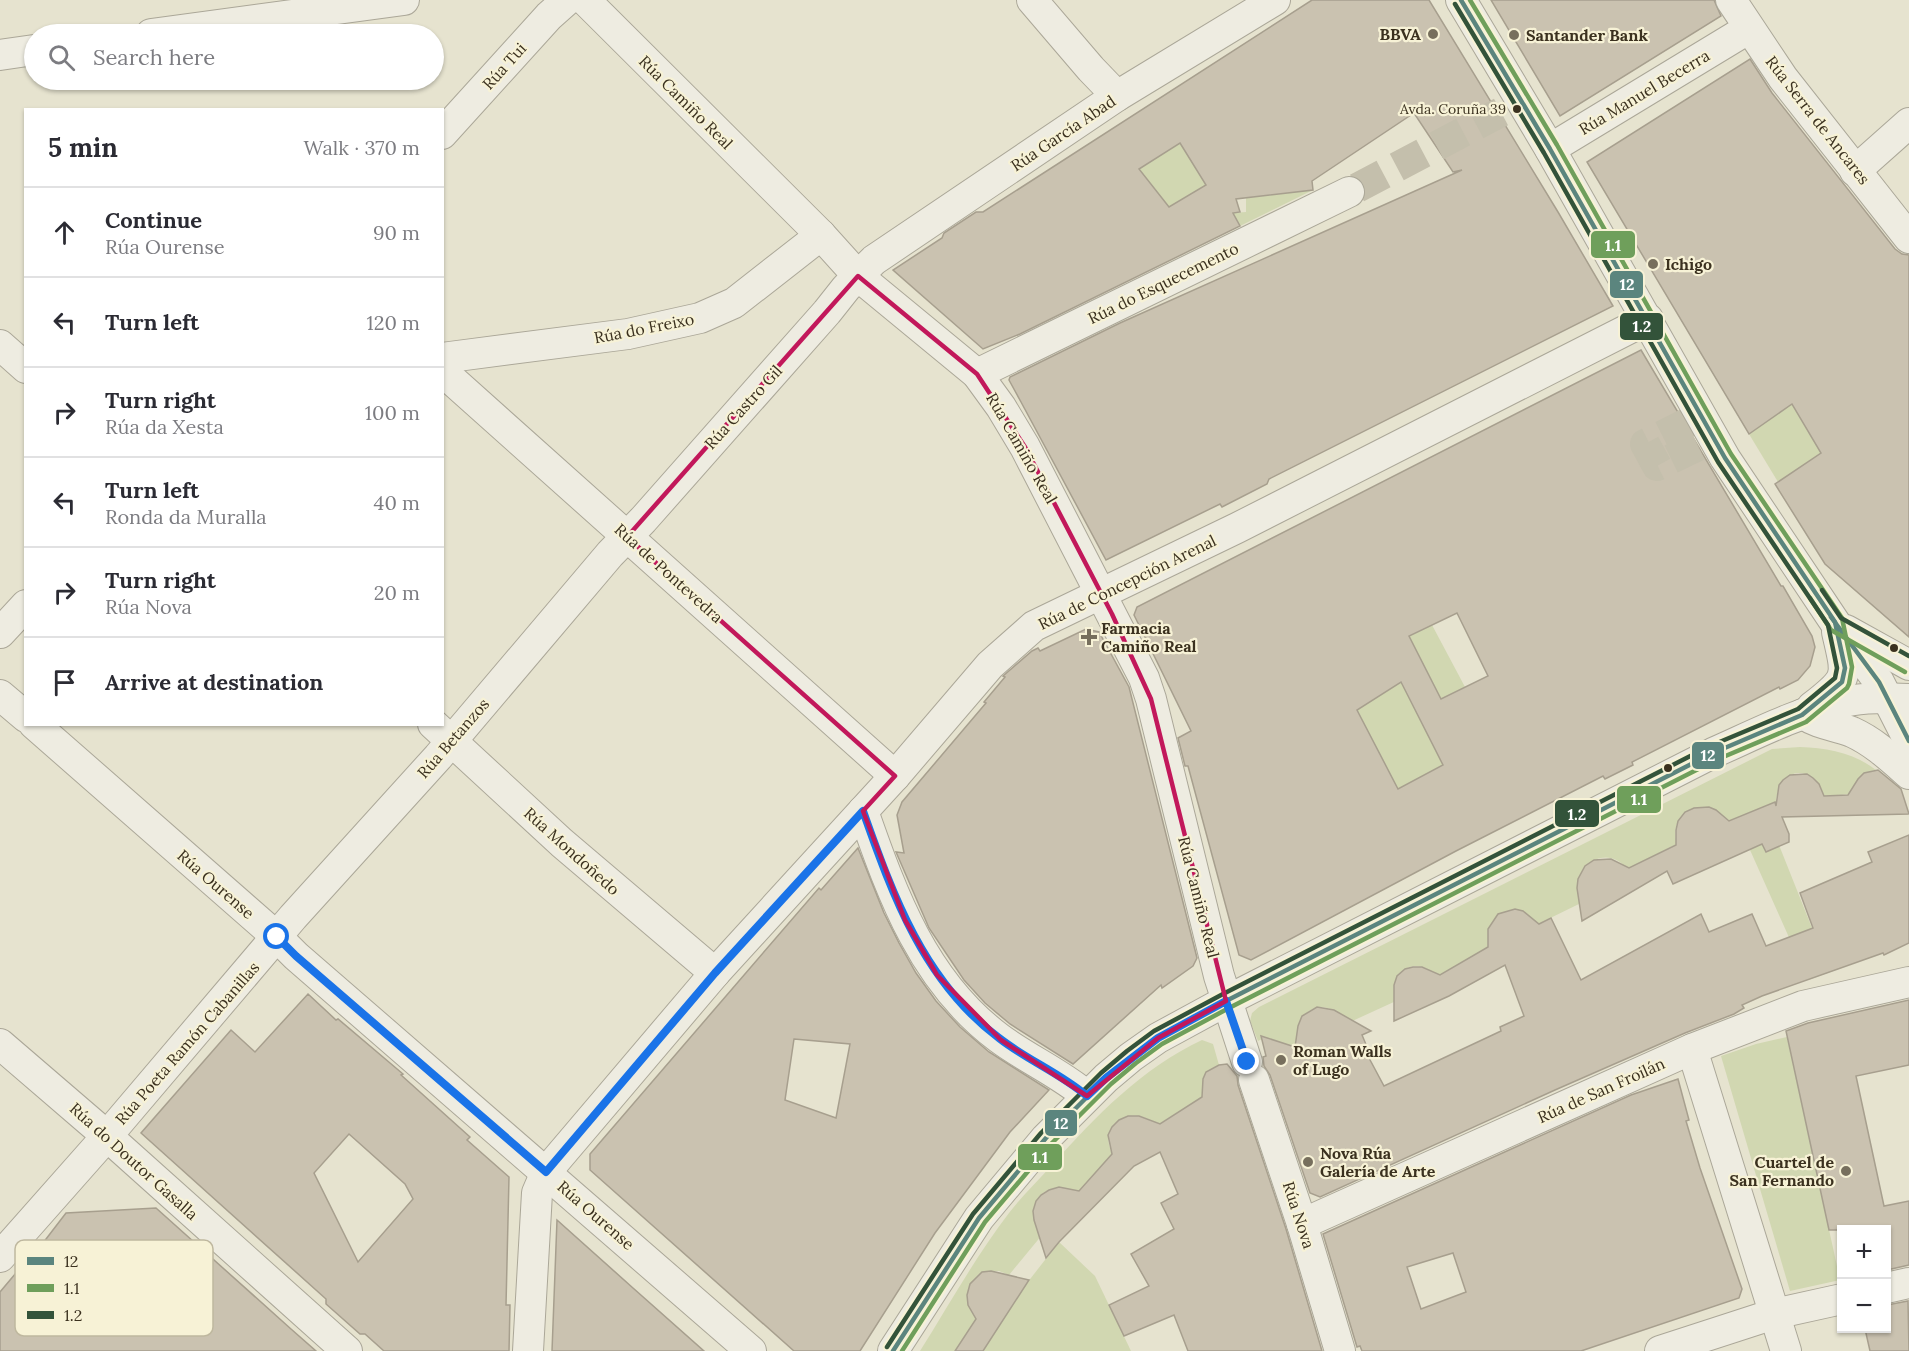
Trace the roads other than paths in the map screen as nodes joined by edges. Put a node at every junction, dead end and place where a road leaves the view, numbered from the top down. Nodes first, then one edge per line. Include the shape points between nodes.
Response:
1 (404, 0) edge
2 (567, 0) edge
3 (585, 0) edge
4 (1032, 0) edge
5 (1275, 0) edge
6 (1461, 0) edge
7 (1731, 0) edge
8 (225, 24) edge
9 (1738, 35) dead end
10 (24, 51) edge
11 (0, 55) edge
12 (1117, 96) junction
13 (1909, 123) edge
14 (444, 132) edge
15 (1550, 148) junction
16 (1855, 171) junction
17 (1349, 192) tunnel mouth
18 (821, 236) junction
19 (1909, 238) edge
20 (858, 276) junction
21 (1648, 319) junction
22 (0, 345) edge
23 (444, 358) edge
24 (24, 366) edge
25 (444, 373) edge
26 (977, 374) junction
27 (627, 537) junction
28 (1100, 594) junction
29 (24, 607) edge
30 (1836, 624) junction
31 (0, 633) edge
32 (1909, 665) edge
33 (0, 695) edge
34 (1898, 698) edge
35 (1803, 714) junction
36 (24, 715) edge
37 (36, 726) edge
38 (442, 732) edge
39 (1909, 741) edge
40 (1909, 774) edge
41 (895, 776) junction
42 (863, 811) junction
43 (277, 937) junction
44 (715, 973) junction
45 (1909, 982) edge
46 (1226, 1001) junction
47 (0, 1044) edge
48 (1692, 1049) junction
49 (1087, 1096) junction
50 (107, 1136) junction
51 (546, 1172) junction
52 (1302, 1224) junction
53 (15, 1240) edge
54 (15, 1240) edge
55 (0, 1257) edge
56 (1909, 1283) edge
57 (1891, 1287) edge
58 (1837, 1300) edge
59 (1774, 1314) junction
60 (347, 1351) edge
61 (528, 1351) edge
62 (751, 1351) edge
63 (893, 1351) edge
64 (1340, 1351) edge
65 (1659, 1351) edge
66 (1786, 1351) edge

1 - 8 street
2 - 14 street, Rúa Tui
3 - 18 street, Rúa Camiño Real
4 - 12 street
5 - 12 street, Rúa García Abad
6 - 15 street
7 - 16 street, Rúa Serra de Ancares
9 - 15 street, Rúa Manuel Becerra
10 - 11 street
12 - 20 street, Rúa García Abad via 874,260
13 - 16 street
15 - 21 street
16 - 19 street, Rúa Serra de Ancares
17 - 26 street, Rúa do Esquecemento
18 - 20 street, Rúa Camiño Real
18 - 23 street, Rúa do Freixo via 734,303 700,318 628,334
20 - 26 street, Rúa Camiño Real
20 - 27 street, Rúa Castro Gil
21 - 28 street, Rúa de Concepción Arenal
21 - 30 street via 1725,458
22 - 24 street
25 - 27 street, Rúa de Pontevedra
26 - 28 street, Rúa Camiño Real via 1025,447
27 - 38 street, Rúa Betanzos
27 - 41 street, Rúa de Pontevedra
28 - 41 street, Rúa de Concepción Arenal via 1034,626 990,665
28 - 46 street, Rúa Camiño Real via 1151,699
29 - 31 street
30 - 32 street
30 - 34 street via 1879,682
30 - 35 street via 1845,668 1842,682
33 - 36 street
34 - 35 street via 1845,702
34 - 39 street
35 - 40 street via 1877,745
35 - 46 street via 1713,753
37 - 43 street, Rúa Ourense
38 - 43 street, Rúa Betanzos
38 - 44 street, Rúa Mondoñedo via 562,843
41 - 42 street, Rúa de Concepción Arenal
42 - 44 street, Rúa de Concepción Arenal
42 - 49 street via 905,920 937,975 972,1016 1000,1040 1068,1080
43 - 50 street, Rúa Poeta Ramón Cabanillas
43 - 51 street, Rúa Ourense
44 - 51 street, Rúa de Concepción Arenal
45 - 48 street, Rúa de San Froilán via 1803,1006
46 - 49 street via 1158,1038
46 - 52 street, Rúa Nova
47 - 50 street, Rúa do Doutor Gasalla
48 - 52 street, Rúa de San Froilán
48 - 59 street
49 - 63 street via 979,1218
50 - 54 street, Rúa Poeta Ramón Cabanillas
50 - 60 street, Rúa do Doutor Gasalla
51 - 61 street via 537,1193
51 - 62 street, Rúa Ourense
52 - 64 street, Rúa Nova
53 - 55 street, Rúa Poeta Ramón Cabanillas
56 - 57 street
58 - 59 street
59 - 65 street
59 - 66 street

